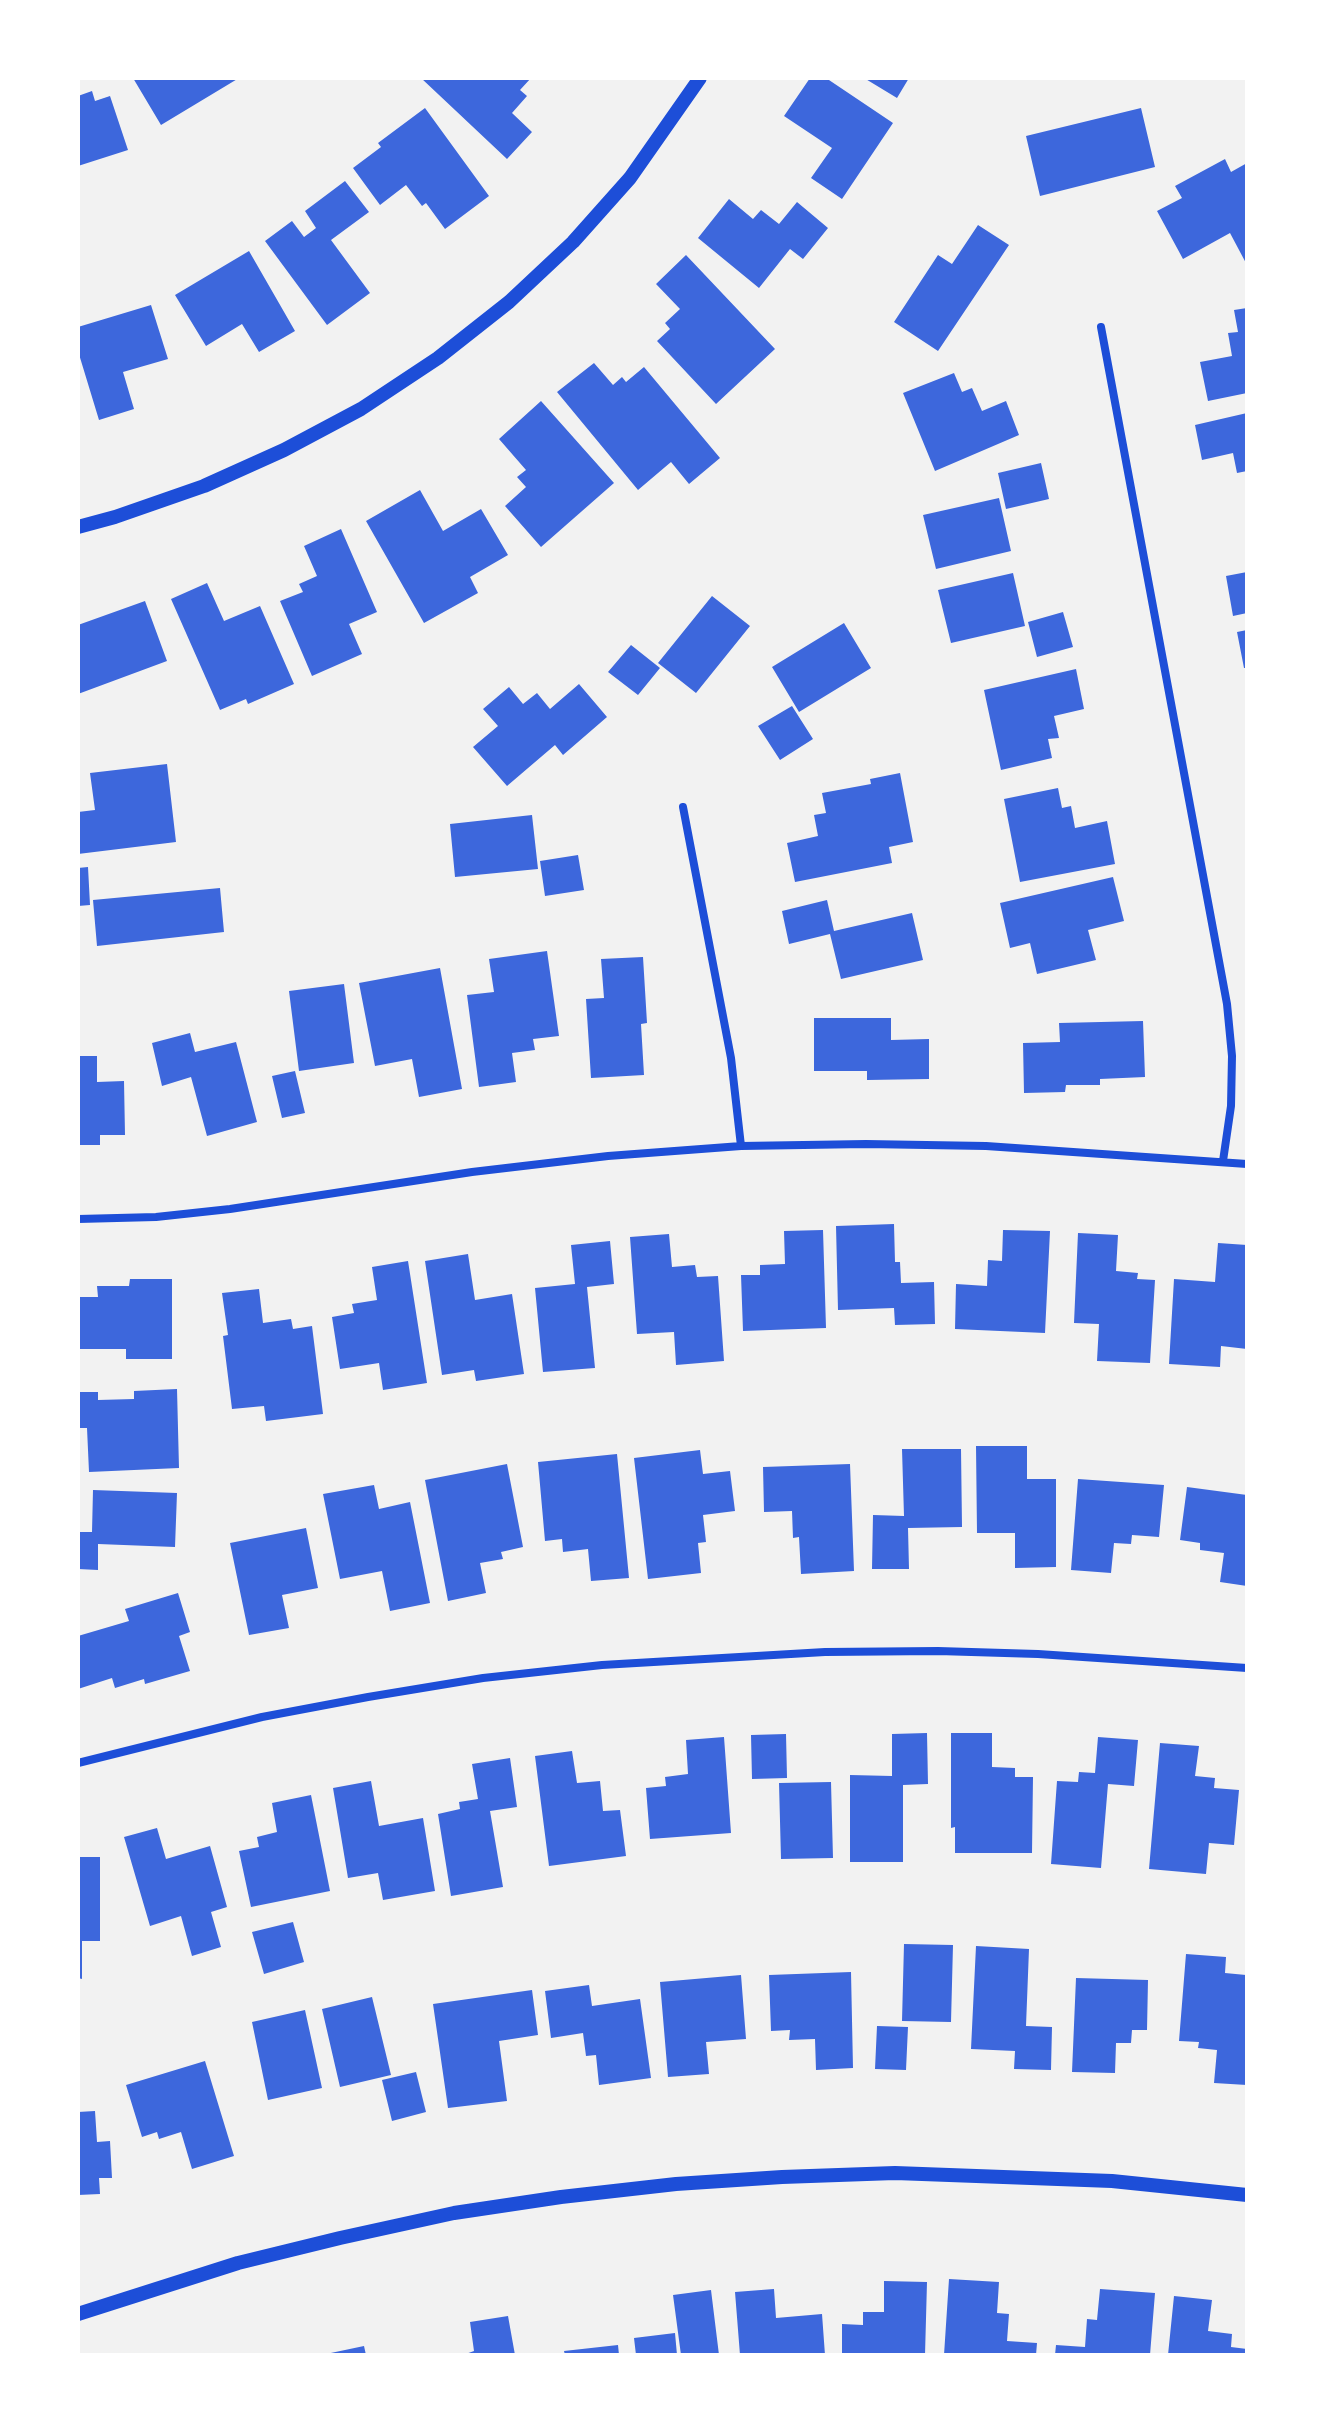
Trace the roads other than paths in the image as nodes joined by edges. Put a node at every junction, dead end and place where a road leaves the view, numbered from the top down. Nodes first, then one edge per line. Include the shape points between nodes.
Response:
1 (700, 78) edge
2 (1101, 327) dead end
3 (78, 527) edge
4 (683, 807) dead end
5 (741, 1146) junction
6 (1223, 1161) junction
7 (1247, 1164) edge
8 (78, 1219) edge
9 (1247, 1668) edge
10 (78, 1763) edge
11 (1247, 2195) edge
12 (78, 2314) edge

1 - 3 street via 630,178 573,242 438,358 361,409 284,450 204,486
2 - 6 street via 1227,1004 1232,1068
4 - 5 street via 731,1058
5 - 6 street via 986,1146
5 - 8 street via 548,1163 171,1215
6 - 7 street
9 - 10 street via 938,1651 809,1652 616,1664 483,1678 353,1700
11 - 12 street via 1112,2181 895,2173 661,2186 454,2213 340,2238 238,2263

